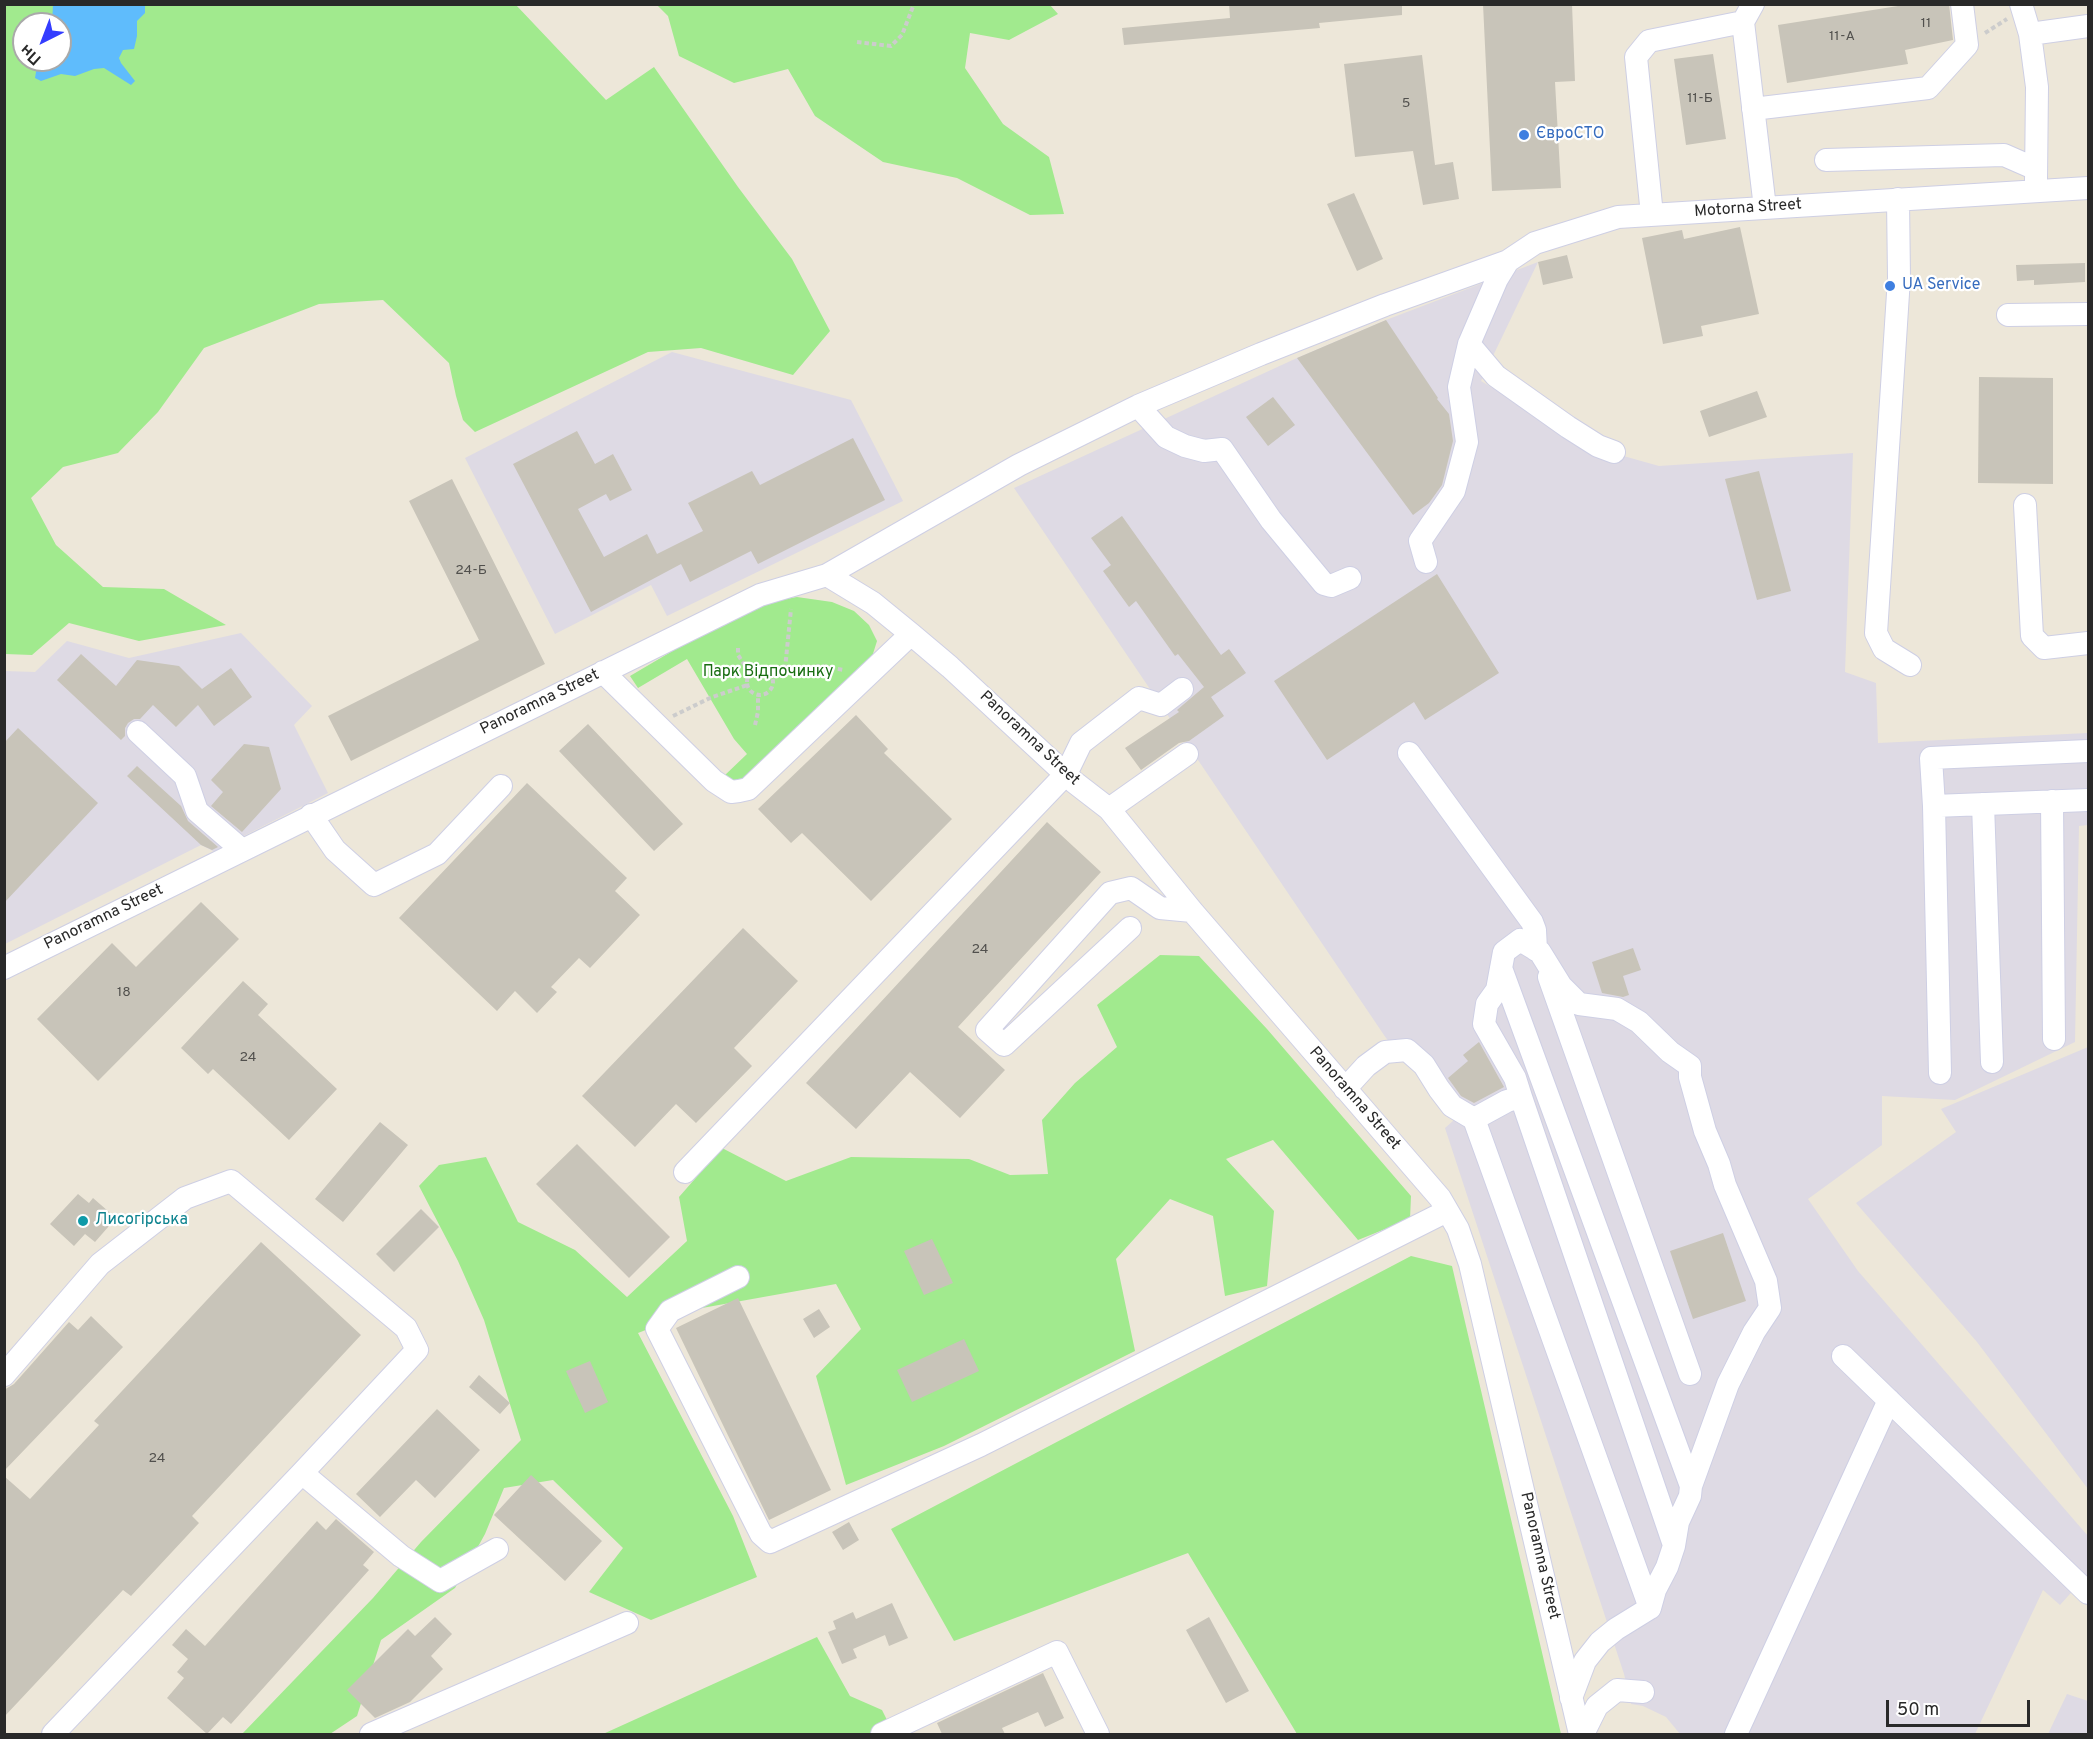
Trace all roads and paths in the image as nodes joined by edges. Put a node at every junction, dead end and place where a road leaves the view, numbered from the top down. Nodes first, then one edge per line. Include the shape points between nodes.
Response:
1 (914, 4) edge
2 (1962, 4) edge
3 (2022, 6) edge
4 (1748, 13) edge
5 (2088, 26) edge
6 (2030, 34) junction
7 (857, 42) dead end
8 (1967, 45) junction
9 (1753, 109) junction
10 (1826, 160) dead end
11 (2036, 180) junction
12 (2088, 193) edge
13 (1898, 199) junction
14 (1765, 208) junction
15 (1652, 215) junction
16 (1508, 261) junction
17 (2088, 314) edge
18 (2008, 315) dead end
19 (1469, 344) junction
20 (1138, 406) junction
21 (1614, 452) dead end
22 (2025, 505) dead end
23 (1426, 562) dead end
24 (827, 574) junction
25 (1350, 578) dead end
26 (791, 609) dead end
27 (911, 634) junction
28 (2088, 644) edge
29 (738, 648) dead end
30 (1910, 665) dead end
31 (785, 669) junction
32 (752, 671) junction
33 (603, 672) junction
34 (772, 675) junction
35 (865, 677) junction
36 (747, 685) junction
37 (1182, 689) dead end
38 (758, 695) junction
39 (656, 724) junction
40 (755, 725) dead end
41 (138, 732) dead end
42 (2088, 751) edge
43 (1409, 753) dead end
44 (1187, 754) dead end
45 (1066, 774) junction
46 (501, 786) dead end
47 (2088, 800) edge
48 (2052, 801) junction
49 (1983, 804) junction
50 (1934, 806) junction
51 (1109, 809) junction
52 (311, 815) junction
53 (242, 850) junction
54 (1192, 911) junction
55 (1130, 928) dead end
56 (1538, 951) junction
57 (4, 968) edge
58 (1501, 968) junction
59 (2054, 1039) dead end
60 (1992, 1062) dead end
61 (1940, 1073) dead end
62 (1345, 1089) junction
63 (1521, 1097) junction
64 (1474, 1119) junction
65 (685, 1172) dead end
66 (1448, 1211) junction
67 (738, 1277) dead end
68 (1843, 1356) dead end
69 (1690, 1374) dead end
70 (4, 1375) edge
71 (1889, 1400) junction
72 (302, 1473) junction
73 (1691, 1486) junction
74 (1674, 1546) junction
75 (497, 1549) dead end
76 (2088, 1593) edge
77 (1650, 1608) junction
78 (627, 1623) dead end
79 (1643, 1692) dead end
80 (1571, 1698) junction
81 (53, 1734) edge
82 (371, 1734) edge
83 (882, 1734) edge
84 (1098, 1734) edge
85 (1581, 1734) edge
86 (1736, 1734) edge

1 - 7 path via 902,35 891,46
2 - 8 street
3 - 6 street
3 - 8 path
4 - 9 street
4 - 15 street via 1650,41 1636,57
5 - 6 street
6 - 11 street via 2037,87
8 - 9 street via 1928,88
9 - 14 street
10 - 11 street via 2004,155
11 - 12 street, Motorna Street
11 - 13 street, Motorna Street
13 - 14 street, Motorna Street
13 - 30 street via 1899,278 1876,633 1884,649
14 - 15 street, Motorna Street
15 - 16 street, Motorna Street via 1618,217 1536,243
16 - 19 street, Motorna Street
16 - 20 street via 1364,313
17 - 18 street
19 - 21 street via 1496,376 1568,427
19 - 23 street, Motorna Street via 1459,387 1467,442 1454,491 1420,541
20 - 24 street via 1019,465
20 - 25 street via 1166,437 1204,451 1222,449 1271,520 1324,584 1331,586
22 - 28 street via 2032,636 2044,648
24 - 27 street, Panoramna Street via 873,603
24 - 33 street, Panoramna Street via 760,595
26 - 31 path
27 - 35 street
27 - 45 street, Panoramna Street
29 - 32 path via 744,664
31 - 34 path
31 - 35 path via 822,666 858,672
32 - 34 path via 766,670
32 - 36 path
33 - 39 street
33 - 52 street, Panoramna Street
34 - 38 path via 771,690
35 - 39 street via 748,789 731,792 714,781
36 - 38 path
36 - 39 path
37 - 45 street via 1161,705 1139,698 1081,743
38 - 40 path
41 - 53 street via 185,776 197,811
42 - 50 street via 1931,758
43 - 56 street via 1532,922
44 - 51 street
45 - 51 street, Panoramna Street
45 - 65 street
46 - 52 street via 437,854 374,885 335,850
47 - 48 street
48 - 49 street
48 - 59 street
49 - 50 street
49 - 60 street
50 - 61 street
51 - 54 street, Panoramna Street
52 - 53 street, Panoramna Street
53 - 57 street, Panoramna Street
54 - 55 street via 1160,908 1131,888 1110,893 987,1030 1004,1045
54 - 62 street, Panoramna Street
56 - 58 street via 1520,940 1504,952
56 - 69 street
56 - 73 street via 1561,986 1579,1004 1617,1009 1639,1022 1690,1066 1705,1131 1766,1281 1770,1308 1728,1384
58 - 63 street via 1497,990 1486,1004 1484,1024 1515,1078
58 - 73 street
62 - 64 street via 1385,1052 1407,1050 1424,1065 1452,1106
62 - 66 street, Panoramna Street
63 - 64 street
63 - 74 street
64 - 77 street
66 - 67 street via 981,1445 770,1542 761,1534 657,1329 670,1311
66 - 80 street, Panoramna Street via 1470,1264
68 - 71 street
70 - 72 street via 100,1264 185,1198 231,1181 406,1328 417,1350
71 - 76 street
71 - 86 street
72 - 75 street via 401,1556 440,1581
72 - 81 street
73 - 74 street
74 - 77 street
77 - 80 street via 1600,1642 1585,1661
78 - 82 street
79 - 85 street via 1617,1690 1597,1706
80 - 85 street, Panoramna Street
83 - 84 street via 1057,1652

